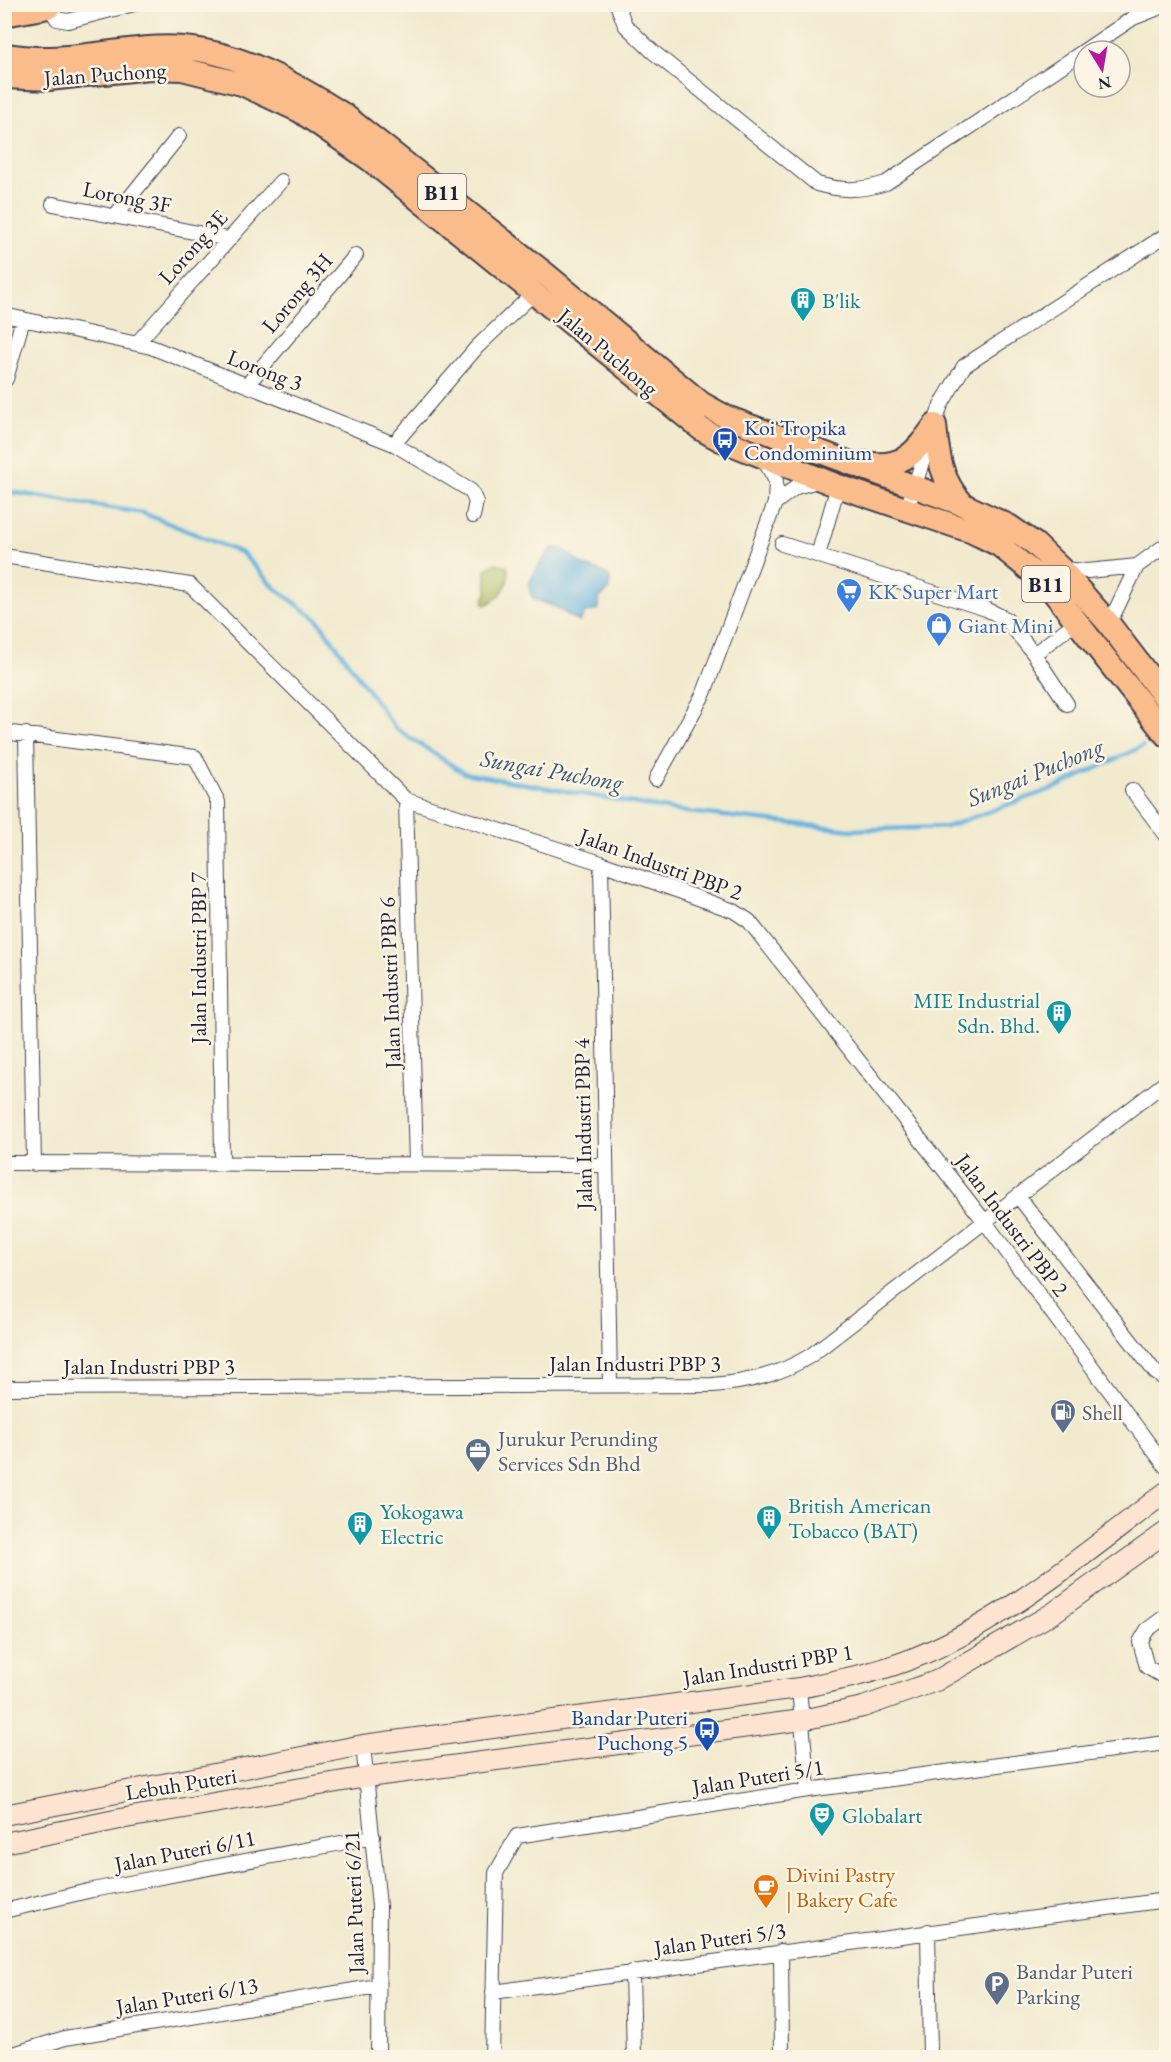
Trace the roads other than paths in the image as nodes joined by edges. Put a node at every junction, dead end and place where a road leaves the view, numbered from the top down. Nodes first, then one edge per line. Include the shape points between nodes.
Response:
1 (134, 4) edge
2 (617, 4) edge
3 (1167, 5) edge
4 (49, 6) edge
5 (4, 15) edge
6 (1102, 39) edge
7 (4, 55) edge
8 (1072, 59) edge
9 (4, 76) edge
10 (179, 136) dead end
11 (281, 181) dead end
12 (53, 204) dead end
13 (115, 216) junction
14 (1167, 235) edge
15 (228, 239) junction
16 (356, 255) dead end
17 (535, 292) junction
18 (4, 315) edge
19 (23, 319) junction
20 (137, 342) junction
21 (6, 379) dead end
22 (247, 386) junction
23 (934, 425) junction
24 (394, 444) junction
25 (762, 456) junction
26 (836, 459) junction
27 (830, 483) junction
28 (914, 488) junction
29 (775, 503) junction
30 (964, 505) junction
31 (907, 509) junction
32 (472, 516) dead end
33 (782, 544) dead end
34 (1167, 545) edge
35 (818, 555) junction
36 (4, 556) edge
37 (1137, 566) junction
38 (1061, 569) junction
39 (1077, 621) junction
40 (1109, 624) junction
41 (1034, 654) junction
42 (1165, 697) edge
43 (1067, 704) dead end
44 (4, 732) edge
45 (26, 734) junction
46 (1167, 735) edge
47 (656, 780) dead end
48 (1132, 789) dead end
49 (406, 800) junction
50 (1167, 835) edge
51 (600, 863) junction
52 (1166, 1082) edge
53 (4, 1164) edge
54 (34, 1164) junction
55 (222, 1164) junction
56 (416, 1164) junction
57 (605, 1165) junction
58 (1018, 1196) junction
59 (985, 1222) junction
60 (1167, 1380) edge
61 (610, 1385) junction
62 (4, 1388) edge
63 (1167, 1467) edge
64 (1167, 1492) edge
65 (1167, 1532) edge
66 (1167, 1616) edge
67 (1167, 1678) edge
68 (799, 1688) junction
69 (802, 1720) junction
70 (1167, 1743) edge
71 (363, 1745) junction
72 (368, 1786) junction
73 (808, 1790) junction
74 (4, 1815) edge
75 (373, 1837) junction
76 (4, 1843) edge
77 (1167, 1900) edge
78 (4, 1911) edge
79 (928, 1931) junction
80 (781, 1952) junction
81 (632, 1972) junction
82 (378, 1986) junction
83 (493, 1992) junction
84 (4, 2057) edge
85 (378, 2058) edge
86 (492, 2058) edge
87 (634, 2058) edge
88 (782, 2058) edge
89 (930, 2058) edge

1 - 4 street via 68,21 57,19
2 - 8 street via 625,25 652,51 817,184 836,190 863,190 886,183
3 - 6 street via 1133,18
4 - 5 main road
7 - 26 main road, Jalan Puchong / B11 via 42,58 183,48 209,52 280,78 344,114 701,403 726,417
9 - 17 main road, Jalan Puchong / B11 via 49,79 150,68 182,69 242,84 300,111 336,135
10 - 13 street
11 - 15 street, Lorong 3E
12 - 13 street, Lorong 3F
13 - 15 street, Lorong 3F
14 - 23 street via 964,366
15 - 20 street, Lorong 3E
16 - 22 street, Lorong 3H
17 - 24 street via 477,346
17 - 25 main road, Jalan Puchong / B11 via 701,429
18 - 19 street, Lorong 3
19 - 20 street, Lorong 3
19 - 21 street
20 - 22 street, Lorong 3
22 - 24 street, Lorong 3
23 - 26 main road via 914,453 897,463 880,466
23 - 28 street
23 - 30 main road via 944,477 950,491
24 - 32 street, Lorong 3 via 471,491 476,502
25 - 27 main road, Jalan Puchong / B11
25 - 29 street via 776,481
26 - 28 main road, Jalan Puchong / B11
27 - 29 street via 796,487
27 - 31 main road, Jalan Puchong / B11
27 - 35 street
28 - 30 main road, Jalan Puchong / B11
28 - 31 street
29 - 47 street via 704,693
30 - 38 main road, Jalan Puchong / B11 via 1009,526
31 - 39 main road, Jalan Puchong / B11 via 999,544 1047,584
33 - 35 street
34 - 37 street
35 - 41 street via 986,609 1006,620
36 - 49 street, Jalan Industri PBP 2 via 190,585
37 - 38 street via 1088,571
37 - 40 street
38 - 40 main road, Jalan Puchong / B11
39 - 41 street
39 - 46 main road, Jalan Puchong / B11
40 - 42 main road, Jalan Puchong / B11
41 - 43 street
44 - 45 street
45 - 54 street
45 - 55 street, Jalan Industri PBP 7 via 195,757 218,802
48 - 50 street
49 - 51 street, Jalan Industri PBP 2
49 - 56 street, Jalan Industri PBP 6
51 - 57 street, Jalan Industri PBP 4
51 - 59 street, Jalan Industri PBP 2 via 734,911 749,921
52 - 58 street, Jalan Industri PBP 3
53 - 54 street
54 - 55 street
55 - 56 street
56 - 57 street
57 - 61 street, Jalan Industri PBP 4
58 - 59 street, Jalan Industri PBP 3
58 - 60 street via 1155,1372
59 - 61 street, Jalan Industri PBP 3 via 794,1366 738,1383
59 - 63 street, Jalan Industri PBP 2
61 - 62 street, Jalan Industri PBP 3
64 - 68 main road, Jalan Industri PBP 1 via 1036,1588 964,1633 908,1660 860,1676
65 - 69 main road via 1053,1613 936,1681 863,1707
66 - 67 street via 1147,1630 1140,1642 1147,1667
68 - 69 street
68 - 71 main road, Jalan Industri PBP 1
69 - 72 main road
69 - 73 street
70 - 73 street, Jalan Puteri 5/1
71 - 72 street, Jalan Puteri 6/21
71 - 74 main road, Lebuh Puteri
72 - 75 street, Jalan Puteri 6/21
72 - 76 main road, Lebuh Puteri via 120,1819
73 - 83 street, Jalan Puteri 5/1 via 517,1836 496,1873
75 - 78 street, Jalan Puteri 6/11 via 92,1890
75 - 82 street, Jalan Puteri 6/21 via 380,1906
77 - 79 street, Jalan Puteri 5/3
79 - 80 street, Jalan Puteri 5/3
79 - 89 street
80 - 81 street, Jalan Puteri 5/3
80 - 88 street
81 - 83 street, Jalan Puteri 5/3
81 - 87 street
82 - 84 street, Jalan Puteri 6/13 via 65,2038
82 - 85 street, Jalan Puteri 6/21
83 - 86 street

